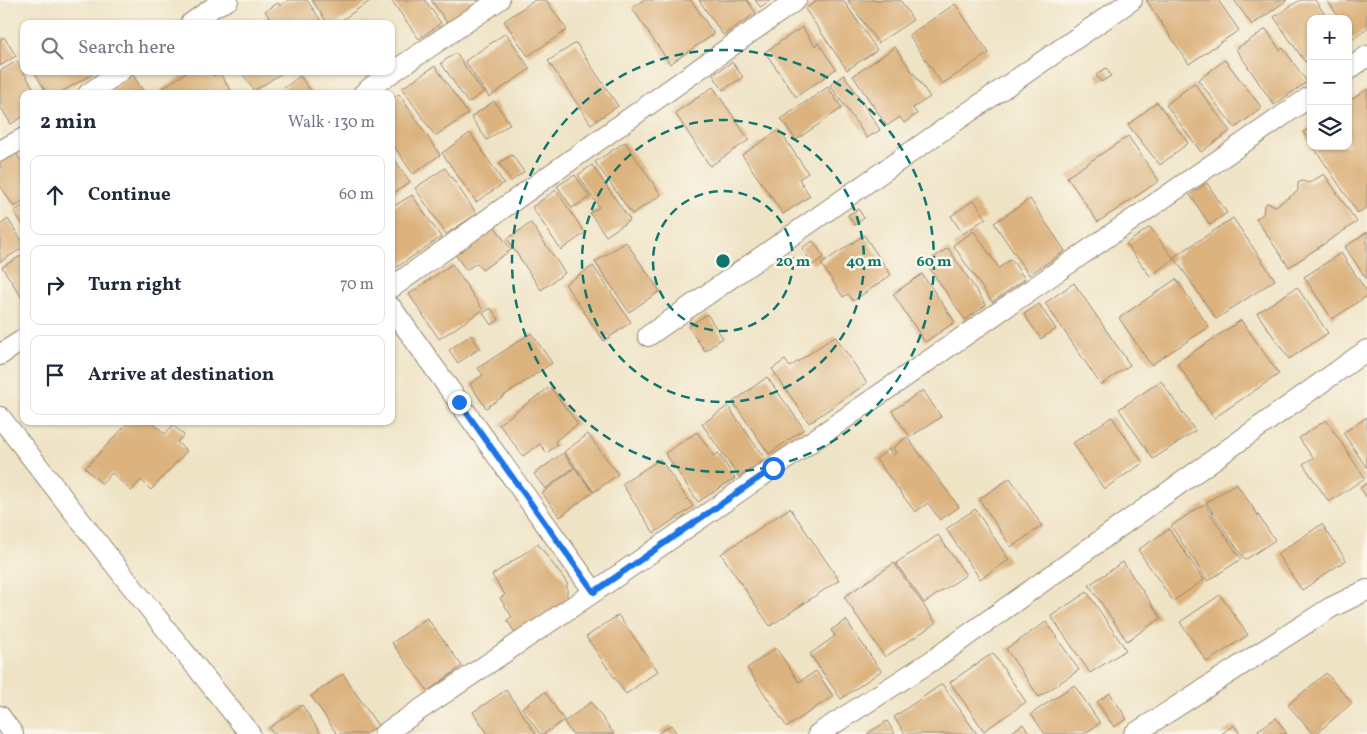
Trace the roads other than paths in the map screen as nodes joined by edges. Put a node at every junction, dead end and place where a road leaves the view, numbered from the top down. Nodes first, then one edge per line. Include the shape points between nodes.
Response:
1 (228, 0) edge
2 (499, 0) edge
3 (796, 0) edge
4 (1132, 0) edge
5 (196, 20) edge
6 (1367, 56) edge
7 (1352, 67) edge
8 (395, 70) edge
9 (115, 75) edge
10 (388, 75) edge
11 (94, 90) edge
12 (368, 90) edge
13 (1307, 99) edge
14 (20, 140) edge
15 (0, 151) edge
16 (395, 285) edge
17 (395, 312) edge
18 (648, 336) dead end
19 (20, 342) edge
20 (1367, 350) edge
21 (0, 355) edge
22 (0, 417) edge
23 (1367, 590) edge
24 (594, 592) junction
25 (0, 716) edge
26 (13, 734) edge
27 (250, 734) edge
28 (384, 734) edge
29 (818, 734) edge
30 (1134, 734) edge

1 - 5 street
2 - 8 street
3 - 16 street
4 - 18 street via 920,144
6 - 7 street
9 - 11 street
10 - 12 street
13 - 24 street
14 - 15 street
17 - 24 street
19 - 21 street
20 - 29 street via 933,660
22 - 27 street
23 - 30 street via 1330,608
24 - 28 street
25 - 26 street

